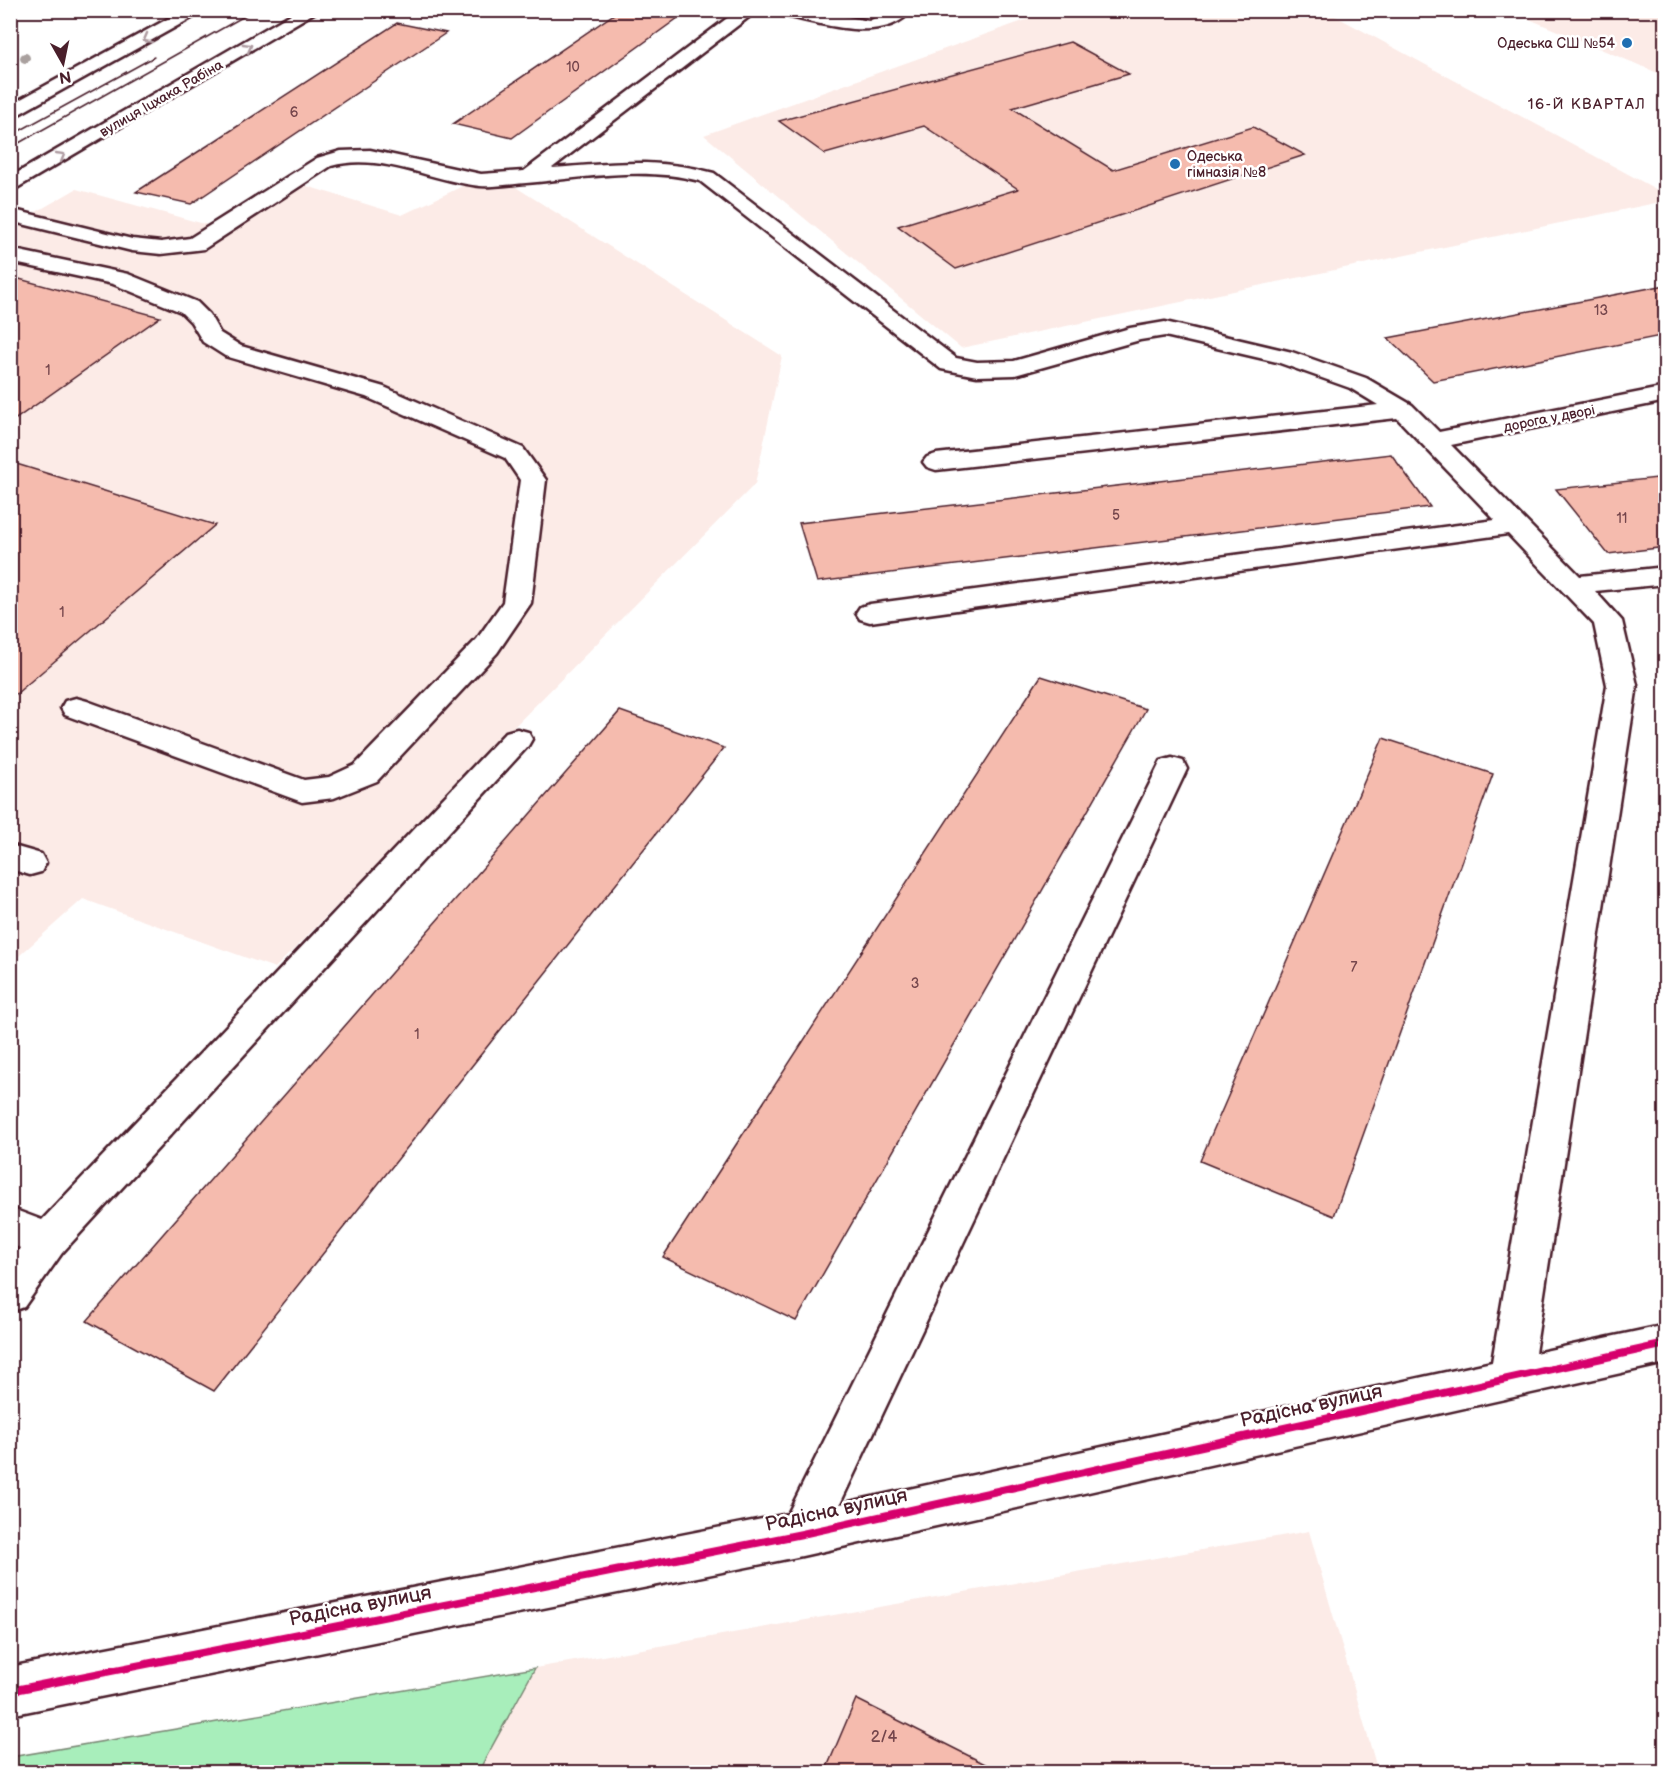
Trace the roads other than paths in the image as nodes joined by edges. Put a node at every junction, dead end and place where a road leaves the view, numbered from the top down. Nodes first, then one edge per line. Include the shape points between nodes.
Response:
1 (198, 10) edge
2 (311, 10) edge
3 (750, 10) edge
4 (780, 10) edge
5 (904, 10) edge
6 (10, 113) edge
7 (532, 174) junction
8 (10, 186) edge
9 (10, 214) edge
10 (10, 255) edge
11 (1665, 394) edge
12 (1403, 410) junction
13 (1432, 441) junction
14 (936, 462) dead end
15 (1515, 525) junction
16 (1665, 575) edge
17 (1572, 585) junction
18 (870, 613) dead end
19 (76, 708) dead end
20 (518, 739) dead end
21 (1172, 769) dead end
22 (10, 1225) edge
23 (48, 1241) junction
24 (10, 1294) edge
25 (1665, 1344) edge
26 (1510, 1378) junction
27 (802, 1534) junction
28 (10, 1691) edge

1 -> 6 main road
8 -> 2 main road, вулиця Іцхака Рабіна
3 - 7 main road
4 - 5 main road via 869,26
7 - 9 main road via 481,180 370,156 342,157 324,162 196,244 161,248 132,245
7 - 12 main road via 646,167 707,177 949,364 977,369 1015,368 1165,329 1295,361 1358,383
10 - 19 main road via 120,279 189,307 211,337 233,351 375,392 514,453 533,480 517,603 487,646 366,773 334,787 302,790
11 - 13 main road, дорога у дворі
12 - 13 main road
12 - 14 main road
13 - 15 main road
15 - 17 main road
15 - 18 main road
16 - 17 main road
17 - 26 main road via 1608,621 1622,685
20 - 23 main road
21 - 27 main road
22 - 23 main road
23 - 24 main road
25 - 26 main road, Радісна вулиця
26 - 27 main road, Радісна вулиця
27 - 28 main road, Радісна вулиця

